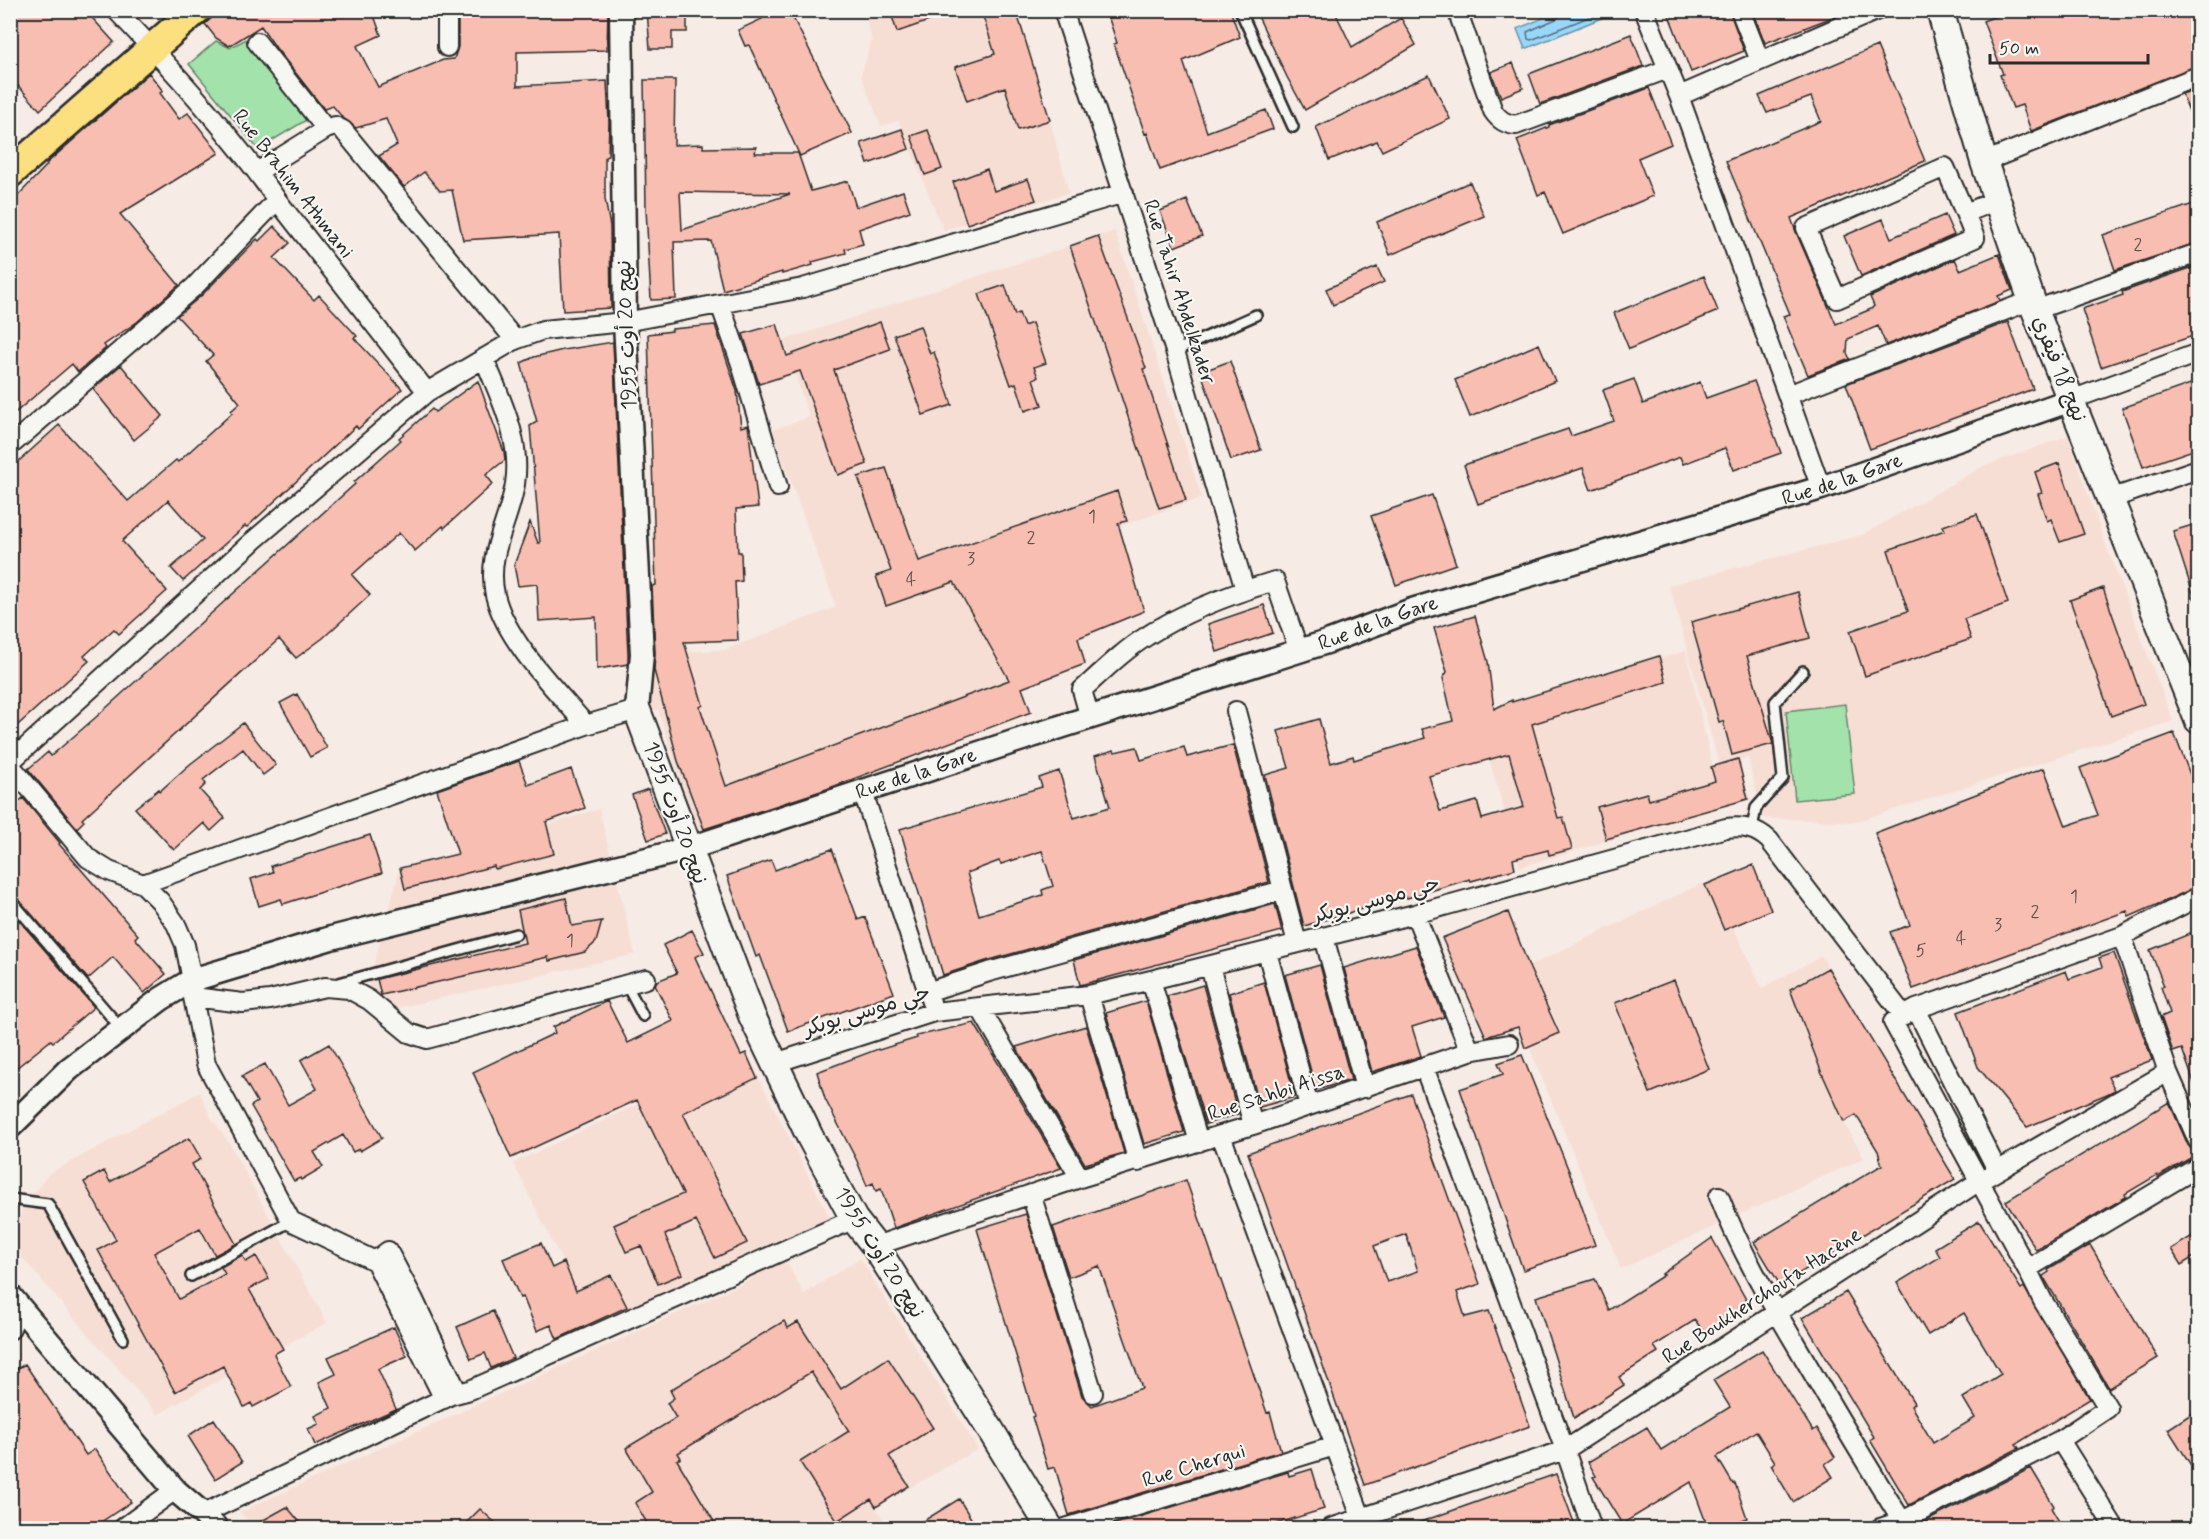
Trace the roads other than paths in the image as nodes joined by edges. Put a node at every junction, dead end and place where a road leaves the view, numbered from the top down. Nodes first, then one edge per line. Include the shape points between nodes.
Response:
1 (116, 10) edge
2 (196, 10) edge
3 (447, 10) edge
4 (621, 10) edge
5 (1063, 10) edge
6 (1240, 10) edge
7 (1457, 10) edge
8 (1740, 10) edge
9 (1647, 11) edge
10 (1942, 11) edge
11 (1872, 12) edge
12 (257, 42) dead end
13 (447, 47) dead end
14 (152, 49) junction
15 (1761, 61) junction
16 (1668, 69) junction
17 (2199, 76) edge
18 (1679, 96) junction
19 (1293, 127) dead end
20 (326, 129) junction
21 (1984, 162) junction
22 (257, 172) junction
23 (10, 173) edge
24 (1124, 193) junction
25 (277, 200) junction
26 (1998, 200) junction
27 (1965, 213) junction
28 (2199, 253) edge
29 (720, 304) junction
30 (2034, 305) junction
31 (1256, 315) dead end
32 (625, 322) junction
33 (515, 340) junction
34 (1175, 351) junction
35 (2199, 353) edge
36 (484, 358) junction
37 (427, 392) junction
38 (1788, 395) junction
39 (2072, 400) junction
40 (10, 446) edge
41 (2199, 469) edge
42 (778, 487) dead end
43 (1821, 488) junction
44 (2110, 499) junction
45 (1245, 590) junction
46 (1299, 651) junction
47 (1803, 671) dead end
48 (2196, 708) edge
49 (637, 710) junction
50 (1236, 711) dead end
51 (1090, 718) junction
52 (586, 725) junction
53 (10, 764) edge
54 (863, 792) junction
55 (1752, 828) junction
56 (687, 849) junction
57 (143, 884) junction
58 (1283, 890) junction
59 (2199, 897) edge
60 (10, 899) edge
61 (1415, 914) junction
62 (516, 934) dead end
63 (2122, 936) junction
64 (1324, 937) junction
65 (1297, 943) junction
66 (1267, 952) junction
67 (1209, 966) junction
68 (646, 979) dead end
69 (1151, 981) junction
70 (626, 984) junction
71 (325, 987) junction
72 (192, 989) junction
73 (927, 992) junction
74 (1089, 995) junction
75 (980, 1008) junction
76 (934, 1012) junction
77 (1904, 1016) junction
78 (643, 1017) dead end
79 (113, 1019) dead end
80 (1509, 1044) dead end
81 (1470, 1051) junction
82 (775, 1063) junction
83 (1424, 1066) junction
84 (2168, 1072) junction
85 (1365, 1088) junction
86 (1309, 1106) junction
87 (1253, 1125) junction
88 (10, 1127) edge
89 (1221, 1135) junction
90 (2199, 1141) edge
91 (1199, 1143) junction
92 (1138, 1162) junction
93 (2199, 1167) edge
94 (1997, 1170) junction
95 (1080, 1178) junction
96 (1978, 1182) junction
97 (1031, 1194) junction
98 (1719, 1196) dead end
99 (10, 1199) edge
100 (854, 1219) junction
101 (291, 1221) junction
102 (875, 1246) junction
103 (2027, 1269) junction
104 (191, 1276) dead end
105 (15, 1302) edge
106 (1778, 1313) junction
107 (10, 1330) edge
108 (123, 1339) dead end
109 (1093, 1394) dead end
110 (451, 1396) junction
111 (2060, 1440) junction
112 (1335, 1446) junction
113 (1565, 1450) junction
114 (175, 1490) junction
115 (210, 1521) edge
116 (1363, 1523) edge
117 (1903, 1525) edge
118 (123, 1528) edge
119 (1050, 1528) edge
120 (1065, 1528) edge
121 (1331, 1528) edge
122 (1592, 1528) edge
123 (1880, 1528) edge
124 (2115, 1528) edge

1 - 14 street, Rue Brahim Athmani
2 - 14 main road
3 - 13 street
4 - 32 street, نهج 20 أوت 1955
5 - 24 street, Rue Tahir Abdelkader
6 - 19 lane
7 - 16 street via 1493,111 1507,124 1516,125
8 - 15 street
9 - 16 street
10 - 21 main road, نهج 18 فيفري
11 - 15 street
12 - 20 street
14 - 22 street, Rue Brahim Athmani
14 - 23 main road
15 - 18 street
16 - 18 street
17 - 21 street
18 - 38 street
20 - 22 street
20 - 33 street via 335,126 343,130
21 - 26 main road, نهج 18 فيفري
22 - 25 street, Rue Brahim Athmani
24 - 29 street via 803,288
24 - 34 street, Rue Tahir Abdelkader
25 - 37 street, Rue Brahim Athmani
25 - 40 street via 194,287
26 - 27 street
26 - 30 main road, نهج 18 فيفري
27 - 27 street via 1976,238 1837,298 1806,228 1945,167
28 - 30 street
29 - 32 street
29 - 42 street
30 - 38 street
30 - 39 main road, نهج 18 فيفري
31 - 34 lane
32 - 33 street via 543,330
32 - 49 street, نهج 20 أوت 1955 via 642,654
33 - 36 street
34 - 45 street, Rue Tahir Abdelkader
35 - 39 street
36 - 37 street
36 - 52 street via 511,426 517,457 515,484 492,572 496,596 521,648
37 - 53 street via 253,541
38 - 43 street
39 - 43 street, Rue de la Gare
39 - 44 main road, نهج 18 فيفري
41 - 44 street
43 - 46 street, Rue de la Gare via 1412,610
44 - 48 main road, نهج 18 فيفري
45 - 46 street via 1275,581
45 - 51 street via 1172,621 1121,656 1082,690
46 - 51 street, Rue de la Gare
47 - 55 lane via 1775,702 1784,778 1756,808
49 - 52 street
49 - 56 main road, نهج 20 أوت 1955
50 - 58 street
51 - 54 street, Rue de la Gare
52 - 57 street
53 - 57 street via 88,858
54 - 56 street, Rue de la Gare
54 - 73 street
55 - 61 street, حي موسى بوبكر via 1726,828
55 - 77 street via 1769,840
56 - 72 street, Rue de la Gare via 331,938
56 - 82 main road, نهج 20 أوت 1955 via 752,1016
57 - 72 street via 176,924 185,945
58 - 65 street
58 - 73 street
59 - 63 street
60 - 79 lane
61 - 64 street, حي موسى بوبكر
61 - 81 street
62 - 71 lane
63 - 77 street
63 - 84 street
64 - 65 street, حي موسى بوبكر
64 - 85 street
65 - 66 street, حي موسى بوبكر
66 - 67 street, حي موسى بوبكر
66 - 86 street
67 - 69 street, حي موسى بوبكر
67 - 87 street
68 - 70 street
69 - 74 street, حي موسى بوبكر
69 - 91 street
70 - 71 street via 427,1039 409,1034 369,1000 349,989
70 - 78 lane
71 - 72 street via 243,1003
72 - 88 street, Rue de la Gare via 161,999 69,1069
72 - 101 street via 206,1064
73 - 76 street
74 - 75 street, حي موسى بوبكر
74 - 92 street
75 - 76 street, حي موسى بوبكر
75 - 95 street
76 - 82 street, حي موسى بوبكر
77 - 94 street
77 - 96 street
80 - 81 street, Rue Sahbi Aïssa
81 - 83 street, Rue Sahbi Aïssa
82 - 100 main road, نهج 20 أوت 1955
83 - 85 street, Rue Sahbi Aïssa
83 - 113 street
84 - 90 street
84 - 94 street, Rue Boukherchoufa Hacène
85 - 86 street, Rue Sahbi Aïssa
86 - 87 street, Rue Sahbi Aïssa
87 - 89 street, Rue Sahbi Aïssa
89 - 91 street, Rue Sahbi Aïssa
89 - 112 street
91 - 92 street, Rue Sahbi Aïssa
92 - 95 street, Rue Sahbi Aïssa
93 - 103 street
94 - 96 street, Rue Boukherchoufa Hacène
95 - 97 street, Rue Sahbi Aïssa
96 - 103 street
96 - 106 street, Rue Boukherchoufa Hacène
97 - 102 street, Rue Sahbi Aïssa
97 - 109 street
98 - 106 street via 1731,1227
99 - 108 lane via 48,1204
100 - 102 main road, نهج 20 أوت 1955
100 - 110 street
101 - 104 lane
101 - 110 street via 375,1261
102 - 119 main road, نهج 20 أوت 1955
103 - 111 street via 2108,1408
105 - 107 street
105 - 114 street
106 - 113 street, Rue Boukherchoufa Hacène
106 - 117 street
110 - 115 street
111 - 117 street
111 - 124 street
112 - 116 street
112 - 120 street, Rue Chergui
113 - 116 street, Rue Boukherchoufa Hacène
113 - 122 street
114 - 115 street
114 - 118 street
116 - 121 street, Rue Boukherchoufa Hacène
117 - 123 street

